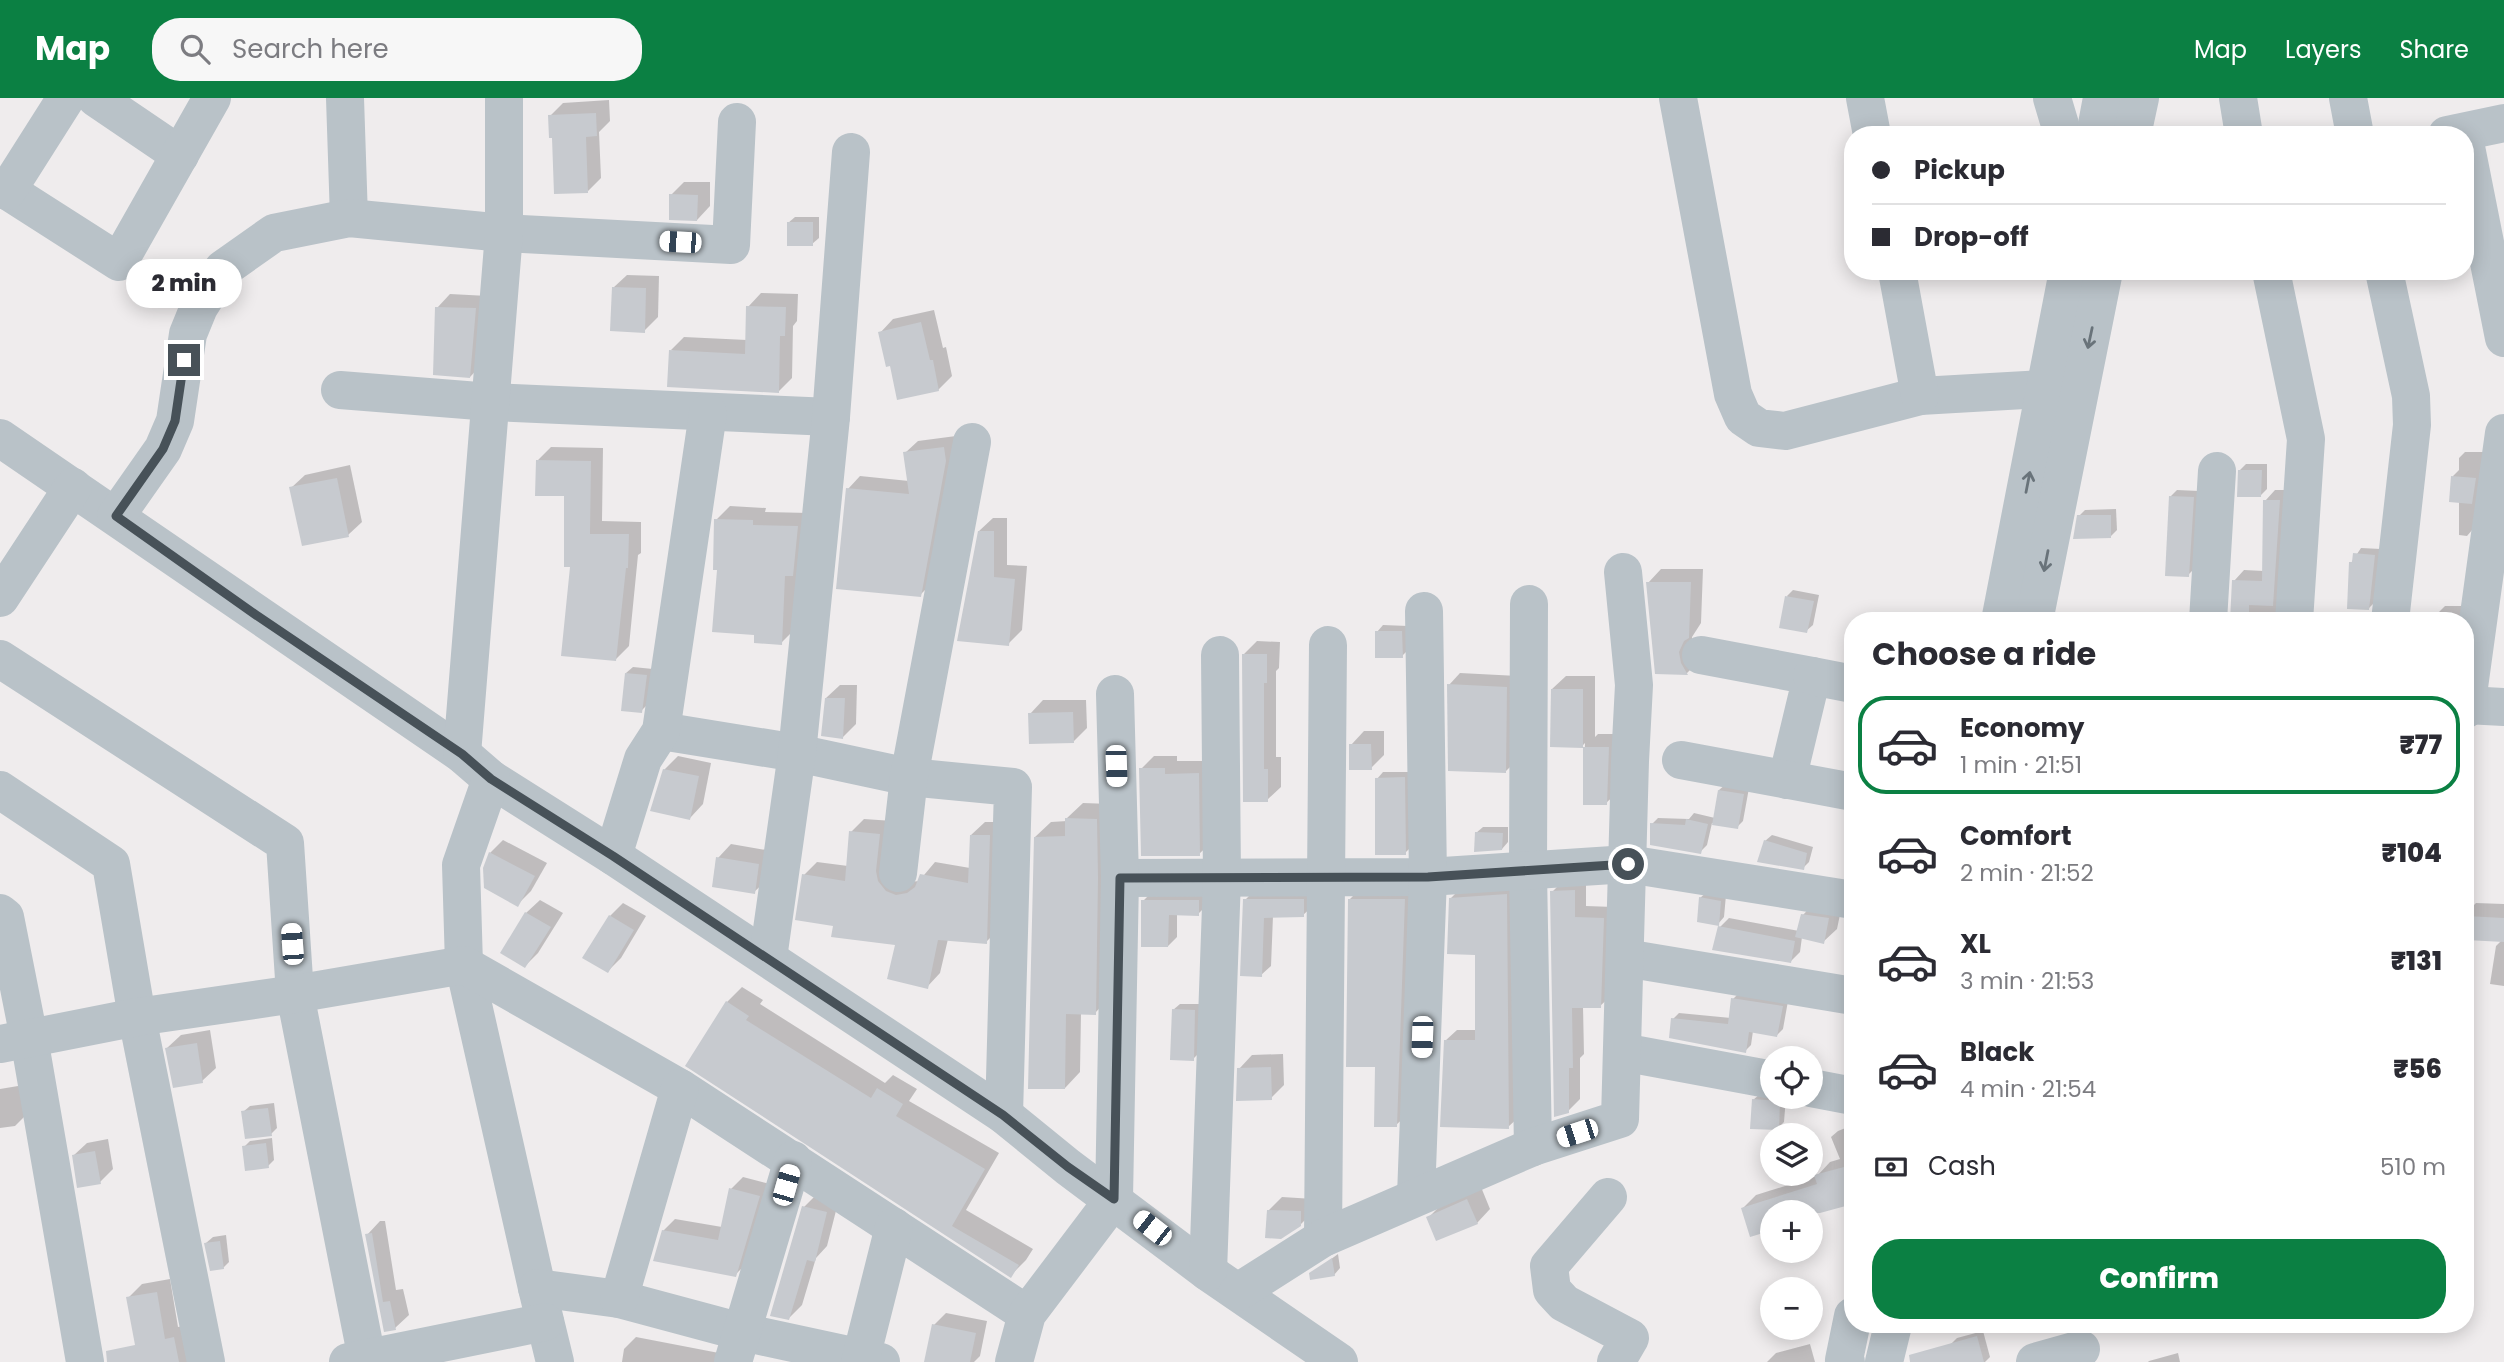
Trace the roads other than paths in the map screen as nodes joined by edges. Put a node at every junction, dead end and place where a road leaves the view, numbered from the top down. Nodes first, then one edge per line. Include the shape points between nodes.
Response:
1 (66, 98) edge
2 (96, 98) edge
3 (212, 98) edge
4 (345, 98) edge
5 (504, 98) edge
6 (1678, 98) edge
7 (1865, 98) edge
8 (2052, 98) edge
9 (2102, 98) edge
10 (2140, 98) edge
11 (2238, 98) edge
12 (2348, 98) edge
13 (737, 122) dead end
14 (2504, 123) edge
15 (1870, 126) edge
16 (2060, 126) edge
17 (2097, 126) edge
18 (2135, 126) edge
19 (2243, 126) edge
20 (2353, 126) edge
21 (2474, 127) edge
22 (851, 152) dead end
23 (180, 155) junction
24 (3, 189) edge
25 (2474, 199) edge
26 (349, 218) junction
27 (504, 233) junction
28 (1899, 280) edge
29 (2068, 280) edge
30 (2101, 280) edge
31 (2273, 280) edge
32 (2386, 280) edge
33 (2504, 338) edge
34 (2063, 388) junction
35 (340, 390) dead end
36 (1920, 396) junction
37 (491, 402) junction
38 (708, 413) junction
39 (831, 418) junction
40 (2504, 433) edge
41 (0, 438) edge
42 (972, 442) dead end
43 (2217, 471) dead end
44 (74, 487) junction
45 (116, 516) junction
46 (1623, 572) dead end
47 (0, 598) edge
48 (1529, 604) dead end
49 (1424, 611) dead end
50 (2002, 612) edge
51 (2035, 612) edge
52 (2209, 612) edge
53 (2295, 612) edge
54 (2391, 612) edge
55 (1328, 645) dead end
56 (2474, 649) edge
57 (1220, 655) dead end
58 (1701, 655) dead end
59 (0, 659) edge
60 (1812, 676) junction
61 (1844, 682) edge
62 (1115, 694) dead end
63 (2474, 707) edge
64 (2504, 707) edge
65 (661, 731) junction
66 (797, 753) junction
67 (462, 754) junction
68 (1681, 760) dead end
69 (909, 777) junction
70 (491, 779) junction
71 (1787, 780) junction
72 (0, 790) edge
73 (1844, 790) edge
74 (613, 856) junction
75 (1628, 864) junction
76 (1528, 872) junction
77 (898, 873) dead end
78 (1325, 877) junction
79 (1428, 877) junction
80 (1120, 878) junction
81 (1222, 878) junction
82 (1844, 900) edge
83 (0, 913) edge
84 (768, 958) junction
85 (1625, 958) junction
86 (464, 965) junction
87 (295, 994) junction
88 (1844, 994) edge
89 (137, 1017) junction
90 (15, 1041) edge
91 (1622, 1052) junction
92 (1760, 1078) edge
93 (680, 1088) junction
94 (1823, 1090) edge
95 (1844, 1094) edge
96 (1003, 1115) junction
97 (1533, 1147) junction
98 (793, 1160) junction
99 (1416, 1196) junction
100 (1608, 1197) dead end
101 (1114, 1199) junction
102 (894, 1227) junction
103 (1323, 1238) junction
104 (1223, 1282) junction
105 (619, 1299) junction
106 (541, 1305) junction
107 (1027, 1314) junction
108 (1850, 1333) edge
109 (1890, 1333) edge
110 (2080, 1345) edge
111 (738, 1347) edge
112 (358, 1360) edge
113 (867, 1360) edge
114 (85, 1362) edge
115 (206, 1362) edge
116 (555, 1362) edge
117 (1014, 1362) edge
118 (1339, 1362) edge
119 (1616, 1362) edge
120 (1846, 1362) edge
121 (1884, 1362) edge
122 (2035, 1362) edge

1 - 24 street
2 - 23 street
3 - 23 street
4 - 26 street
5 - 27 street
6 - 36 street via 1732,394 1743,418 1759,428 1785,430
7 - 15 street
8 - 16 street
9 - 17 street
10 - 18 street
11 - 19 street
12 - 20 street
13 - 27 street via 731,245
14 - 21 street
22 - 39 street
23 - 24 street via 119,262
25 - 33 street
26 - 27 street
26 - 45 street via 274,233 223,268 188,334 175,421 163,449
27 - 37 street
28 - 36 street
29 - 34 street
30 -> 34 street
31 - 53 street via 2306,439
32 - 54 street via 2412,415
34 - 36 street
50 -> 34 street
34 -> 51 street
35 - 37 street
37 - 38 street
37 - 67 street
38 - 39 street
38 - 65 street
39 - 66 street
40 - 56 street
41 - 44 street
42 - 69 street
43 - 52 street
44 - 45 street
44 - 47 street
45 - 67 street
46 - 75 street via 1634,685
48 - 76 street
49 - 79 street
55 - 78 street
57 - 81 street
58 - 60 street
59 - 87 street via 285,843
60 - 61 street
60 - 71 street
62 - 80 street
63 - 64 street
65 - 66 street
65 - 74 street via 643,759
66 - 69 street
66 - 84 street
67 - 70 street
68 - 71 street
69 - 77 street
69 - 96 street via 1013,787
70 - 74 street
70 - 86 street via 461,865
71 - 73 street
72 - 89 street via 111,864
74 - 84 street
75 - 76 street
75 - 82 street
75 - 85 street
76 - 79 street
76 - 97 street
78 - 79 street
78 - 81 street
78 - 103 street
79 - 99 street
80 - 81 street
80 - 101 street
81 - 104 street
83 - 90 street via 5,917
84 - 96 street
85 - 88 street
85 - 91 street
86 - 87 street
86 - 93 street
86 - 106 street
87 - 89 street
87 - 112 street
89 - 90 street
89 - 115 street
90 - 114 street
91 - 92 street
91 - 97 street via 1620,1119
93 - 98 street
93 - 105 street
94 - 95 street
96 - 101 street
97 - 99 street
98 - 102 street
98 - 111 street
99 - 103 street
100 - 119 street via 1549,1266 1552,1290 1564,1303 1630,1338
101 - 104 street
101 - 107 street
102 - 107 street
102 - 113 street
103 - 104 street
104 - 118 street
105 - 106 street
105 - 111 street
106 - 112 street
106 - 116 street
107 - 117 street
108 - 120 street
109 - 121 street
110 - 122 street
111 - 113 street

